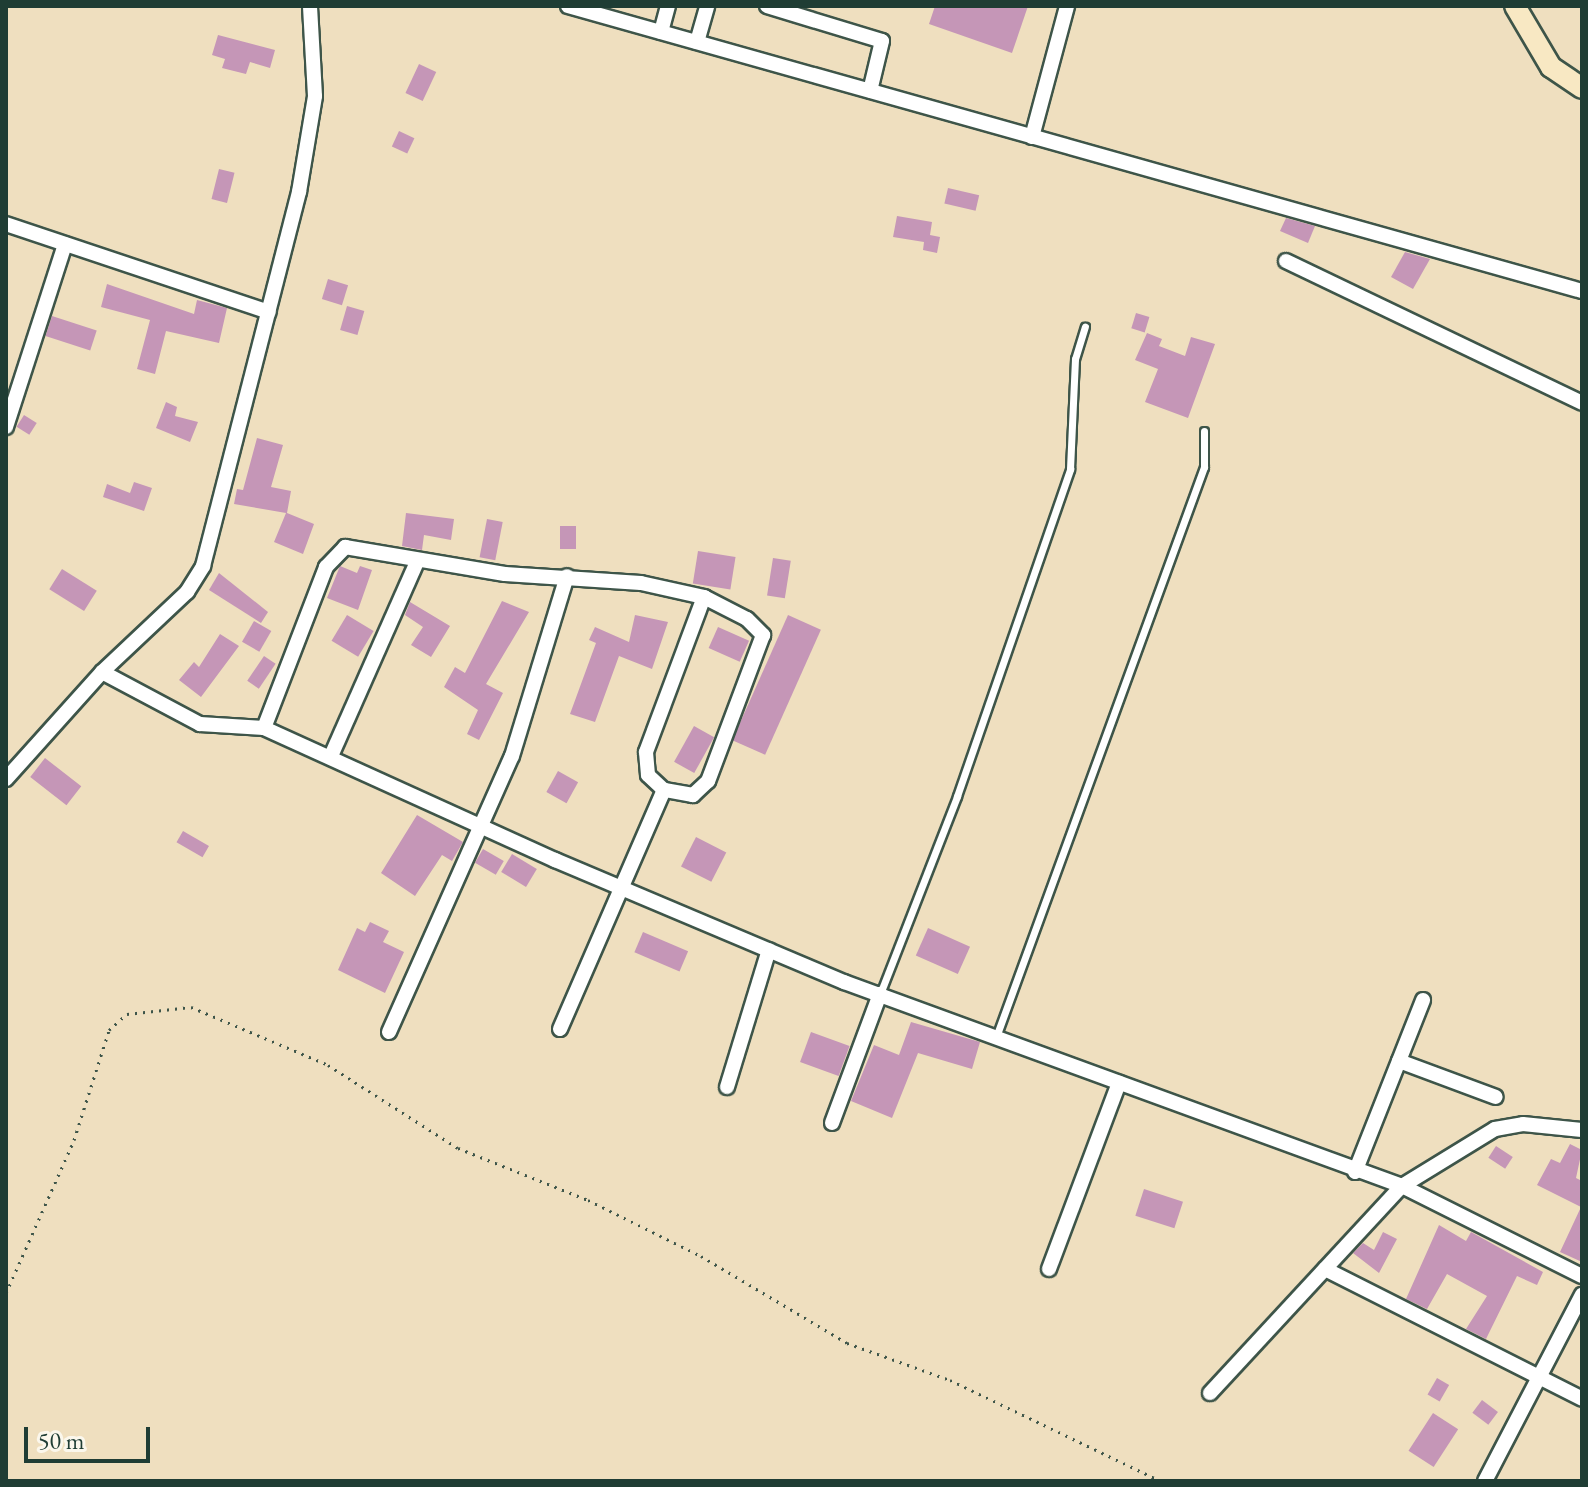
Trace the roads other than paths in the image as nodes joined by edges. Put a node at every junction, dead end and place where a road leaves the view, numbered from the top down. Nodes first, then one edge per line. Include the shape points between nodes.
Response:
1 (310, 6) edge
2 (568, 6) edge
3 (668, 6) edge
4 (707, 6) edge
5 (767, 6) edge
6 (1067, 6) edge
7 (1515, 6) edge
8 (661, 32) junction
9 (697, 42) junction
10 (1582, 88) edge
11 (870, 91) junction
12 (1032, 137) junction
13 (6, 224) edge
14 (65, 244) junction
15 (1286, 261) dead end
16 (1582, 291) edge
17 (269, 312) junction
18 (1085, 326) dead end
19 (1582, 403) edge
20 (6, 427) edge
21 (1204, 431) dead end
22 (418, 560) junction
23 (567, 576) junction
24 (704, 597) junction
25 (102, 672) junction
26 (264, 728) junction
27 (331, 756) junction
28 (8, 775) edge
29 (664, 790) junction
30 (484, 826) junction
31 (624, 890) junction
32 (769, 950) junction
33 (880, 994) junction
34 (1423, 1000) dead end
35 (560, 1029) dead end
36 (389, 1032) dead end
37 (996, 1037) junction
38 (1399, 1061) junction
39 (1119, 1083) junction
40 (727, 1087) dead end
41 (1496, 1097) dead end
42 (832, 1123) dead end
43 (1582, 1130) edge
44 (1355, 1172) junction
45 (1402, 1186) junction
46 (1049, 1269) dead end
47 (1325, 1269) junction
48 (1582, 1276) edge
49 (1582, 1295) edge
50 (1538, 1374) junction
51 (1210, 1393) dead end
52 (1582, 1399) edge
53 (1485, 1481) edge

1 - 17 street via 315,96 299,192
2 - 8 street
3 - 8 street
4 - 9 street
5 - 11 street via 882,41
6 - 12 street
7 - 10 main road via 1551,67
8 - 9 street
9 - 11 street
11 - 12 street
12 - 16 street
13 - 14 street
14 - 17 street
14 - 20 street
15 - 19 street
17 - 25 street via 203,566 187,592
18 - 33 lane via 1075,359 1070,469 957,796
21 - 37 lane via 1204,467
22 - 23 street via 505,574
22 - 26 street via 361,547 333,554
22 - 27 street
23 - 24 street
23 - 30 street via 528,712
24 - 29 street via 646,752 648,775
24 - 29 street via 757,627 762,648 708,781 693,795
25 - 26 street via 200,724
25 - 28 street
26 - 27 street
27 - 30 street
29 - 31 street
30 - 31 street
30 - 36 street
31 - 32 street
31 - 35 street
32 - 33 street
32 - 40 street
33 - 37 street
33 - 42 street
34 - 38 street
37 - 39 street
38 - 41 street
38 - 44 street
39 - 44 street
39 - 46 street
43 - 45 street via 1523,1124 1495,1129
44 - 45 street
45 - 47 street
45 - 48 street
47 - 50 street
47 - 51 street
49 - 50 street
50 - 52 street
50 - 53 street

